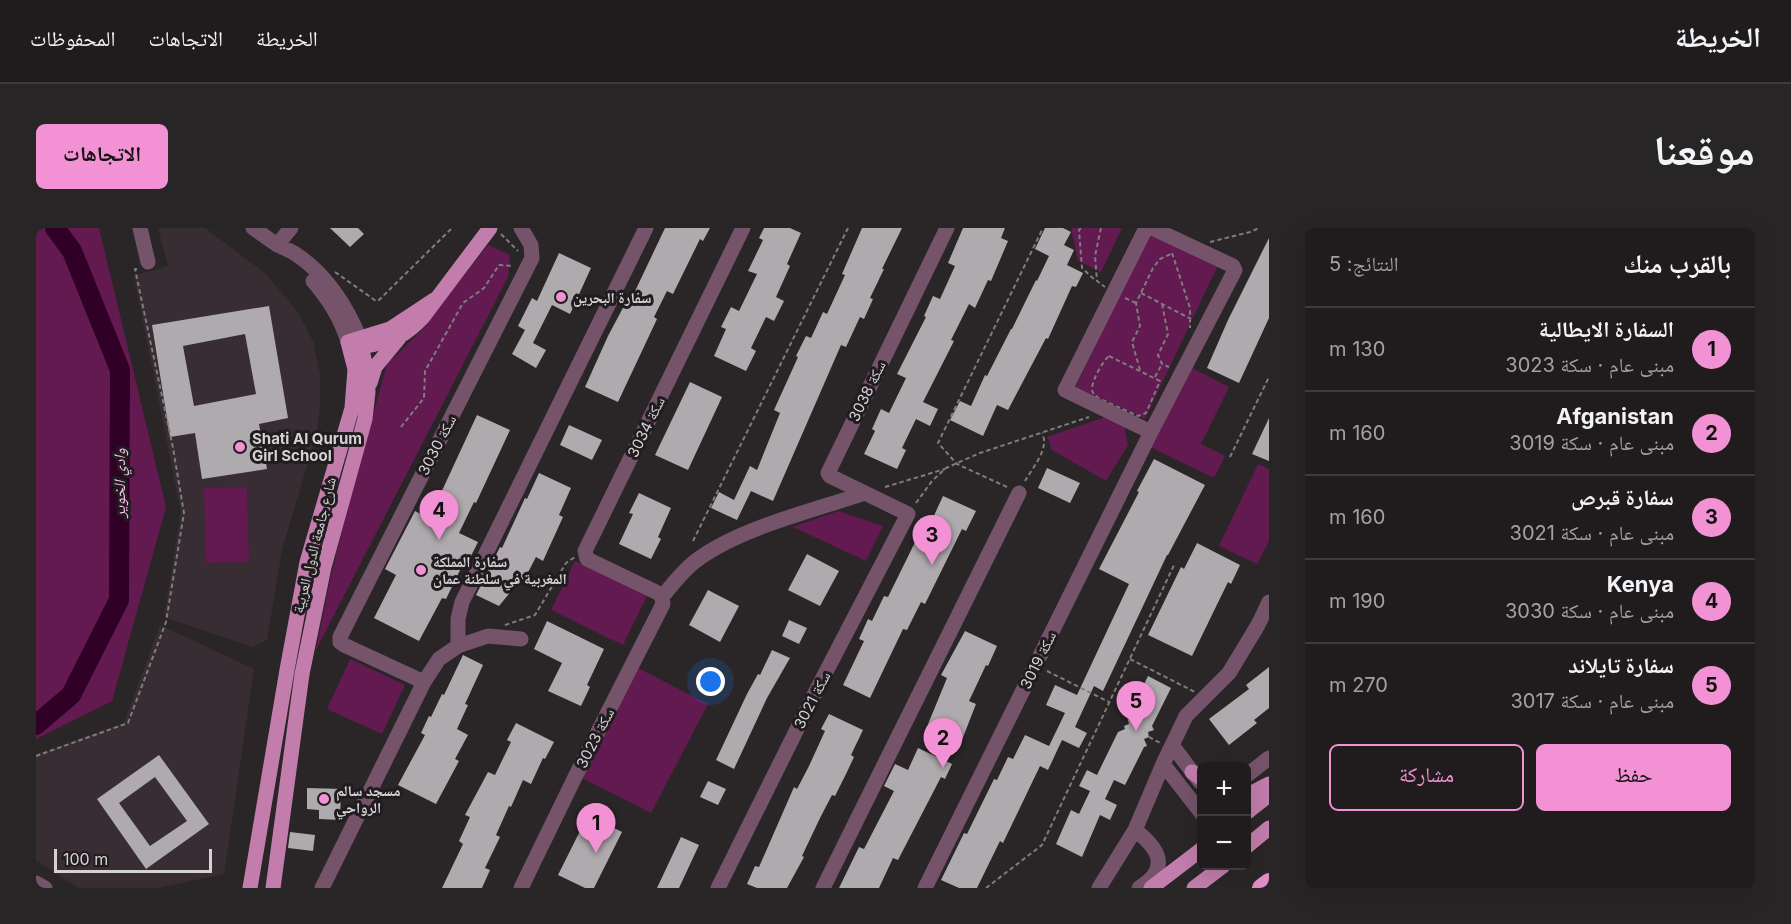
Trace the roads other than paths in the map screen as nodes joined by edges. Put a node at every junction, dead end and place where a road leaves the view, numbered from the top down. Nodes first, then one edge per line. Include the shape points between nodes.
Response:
1 (140, 228) edge
2 (253, 228) edge
3 (291, 228) edge
4 (489, 228) edge
5 (521, 228) edge
6 (646, 228) edge
7 (743, 228) edge
8 (947, 228) edge
9 (1146, 228) edge
10 (1152, 228) edge
11 (277, 245) junction
12 (148, 262) road end
13 (434, 300) junction
14 (399, 338) junction
15 (356, 344) junction
16 (368, 392) junction
17 (1150, 432) junction
18 (1019, 493) road end
19 (865, 494) junction
20 (908, 514) joint
21 (658, 594) junction
22 (1269, 602) edge
23 (1264, 628) edge
24 (521, 639) dead end
25 (458, 646) junction
26 (424, 682) junction
27 (1166, 744) junction
28 (1269, 758) edge
29 (1163, 764) junction
30 (1251, 772) edge
31 (1197, 777) edge
32 (1269, 784) edge
33 (1251, 793) edge
34 (1269, 795) edge
35 (1197, 808) edge
36 (1251, 809) edge
37 (1269, 828) edge
38 (1135, 830) junction
39 (1251, 842) edge
40 (1197, 853) edge
41 (1218, 870) edge
42 (1269, 882) edge
43 (36, 883) edge
44 (45, 888) edge
45 (250, 888) edge
46 (273, 888) edge
47 (322, 888) edge
48 (521, 888) edge
49 (718, 888) edge
50 (823, 888) edge
51 (925, 888) edge
52 (1100, 888) edge
53 (1139, 888) edge
54 (1151, 888) edge
55 (1194, 888) edge
56 (1261, 888) edge

1 - 12 street
2 - 11 street, شارع جامعة الدول العربية
3 - 11 street
4 - 13 main road
5 - 26 street, سكة 3030 via 531,245 527,256 340,638 344,645
6 - 25 street via 462,602
7 - 21 street, سكة 3034 via 585,551 587,559
8 - 19 street, سكة 3038 via 829,470 830,476
9 - 17 street via 1065,390
10 - 17 street, سكة 3019 via 1235,270
11 - 15 street, شارع جامعة الدول العربية via 297,255 335,291 345,308
13 - 14 main road via 423,317
13 - 15 main road via 390,329
14 - 15 main road
14 - 16 main road via 375,368
15 - 16 main road, شارع جامعة الدول العربية
15 - 45 main road, شارع جامعة الدول العربية via 352,408 307,562
16 - 46 main road, شارع جامعة الدول العربية via 365,419 324,567 302,674
17 - 51 street, سكة 3019
18 - 50 street
19 - 20 street, سكة 3038
19 - 21 street via 728,541 691,564
20 - 49 street, سكة 3021
21 - 48 street, سكة 3023 via 663,607
22 - 23 street
23 - 27 street
24 - 25 street via 488,636
25 - 26 street via 439,659
26 - 47 street
27 - 29 street
27 - 31 street
28 - 30 street
29 - 35 street
29 - 38 street
32 - 33 main road
34 - 36 main road
37 - 39 main road
38 - 52 street
38 - 53 street via 1156,850 1158,864 1155,875
40 - 54 main road
41 - 55 main road
42 - 56 highway
43 - 44 street

